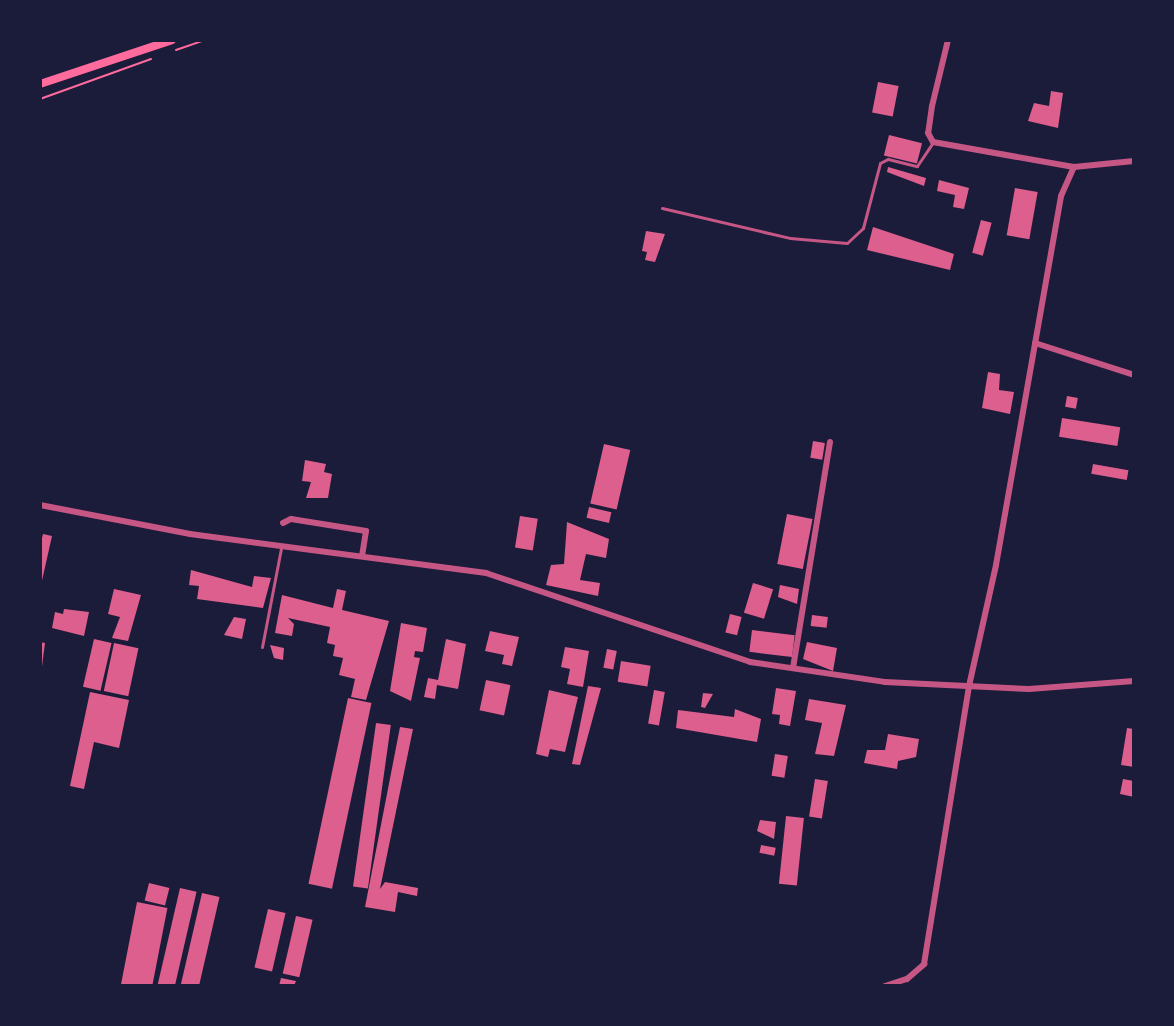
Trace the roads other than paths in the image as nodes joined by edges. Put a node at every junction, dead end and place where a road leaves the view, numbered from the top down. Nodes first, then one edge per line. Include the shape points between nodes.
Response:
1 (172, 40) edge
2 (948, 40) edge
3 (40, 84) edge
4 (933, 142) junction
5 (1134, 161) edge
6 (1074, 167) junction
7 (662, 208) dead end
8 (1035, 343) junction
9 (1134, 375) edge
10 (830, 442) dead end
11 (40, 505) edge
12 (283, 523) dead end
13 (282, 544) junction
14 (362, 555) junction
15 (262, 647) dead end
16 (793, 668) junction
17 (1134, 681) edge
18 (969, 686) junction
19 (885, 986) edge

1 - 3 main road
2 - 4 street via 928,133
4 - 6 street
4 - 7 lane via 917,166 888,159 880,163 863,228 847,243 790,238
5 - 6 street
6 - 8 street via 1061,196
8 - 9 street
8 - 18 street
10 - 16 street
11 - 13 street via 190,534
12 - 14 street via 291,519 366,531
13 - 14 street
13 - 15 lane
14 - 16 street via 486,573 750,662
16 - 18 street via 885,682
17 - 18 street via 1029,689
18 - 19 street via 924,964 907,979

